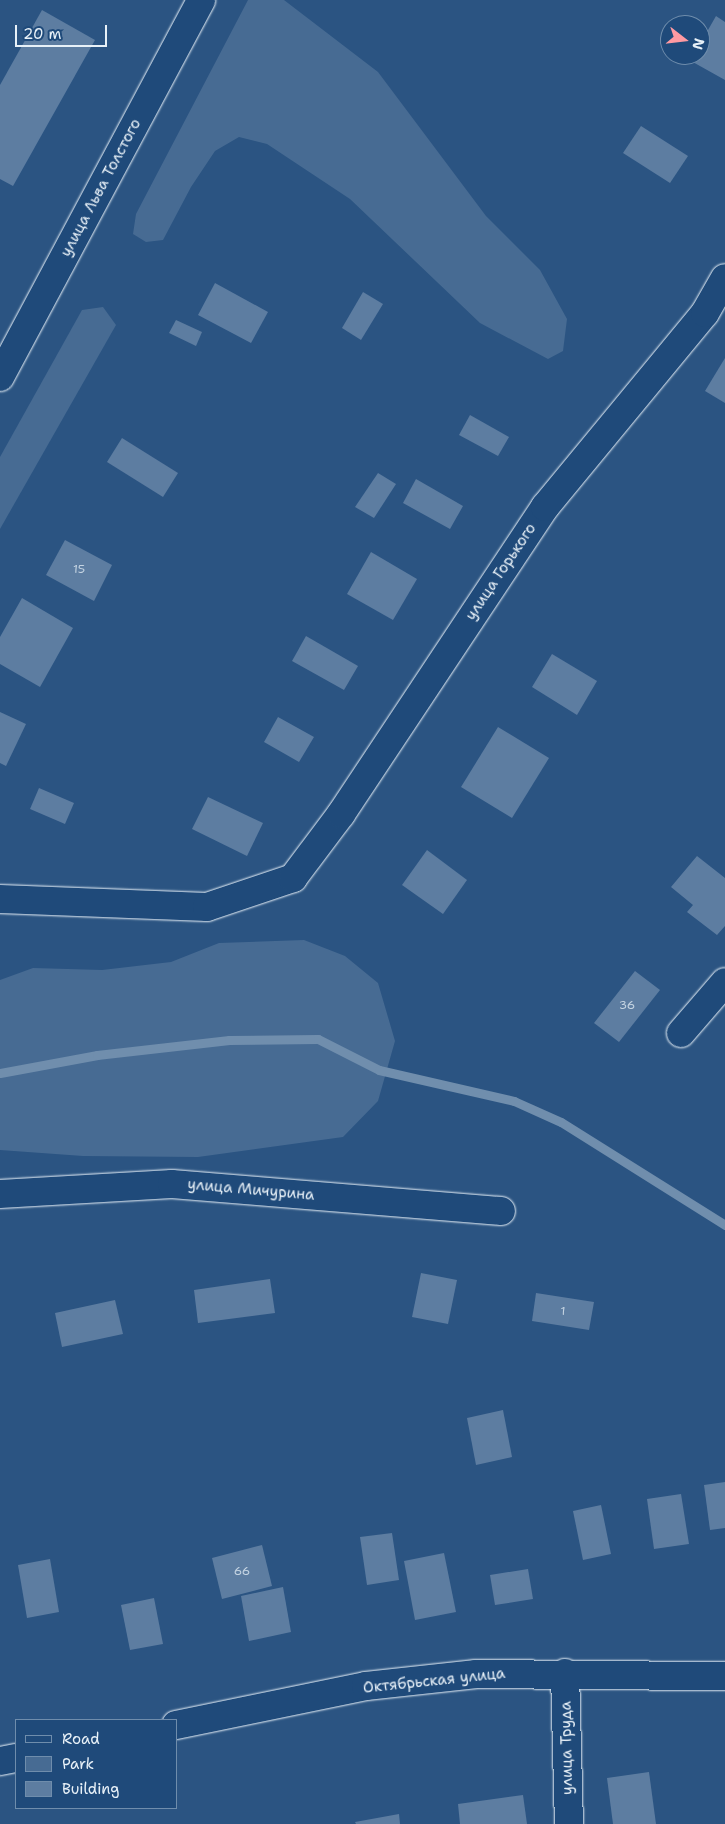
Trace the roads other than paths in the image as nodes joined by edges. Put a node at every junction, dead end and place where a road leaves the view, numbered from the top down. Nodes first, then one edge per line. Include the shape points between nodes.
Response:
1 (201, 0) edge
2 (725, 278) edge
3 (0, 377) edge
4 (0, 899) edge
5 (725, 982) edge
6 (681, 1033) dead end
7 (0, 1194) edge
8 (501, 1211) dead end
9 (565, 1673) junction
10 (725, 1676) edge
11 (178, 1725) edge
12 (15, 1758) edge
13 (0, 1761) edge
14 (569, 1824) edge

1 - 3 street, улица Льва Толстого
2 - 4 street, улица Горького via 705,313 545,507 342,814 292,878 207,907
5 - 6 street
7 - 8 street, улица Мичурина via 172,1184
9 - 10 street, Октябрьская улица
9 - 11 street, Октябрьская улица via 476,1674 366,1686
9 - 14 street, улица Труда
12 - 13 street

